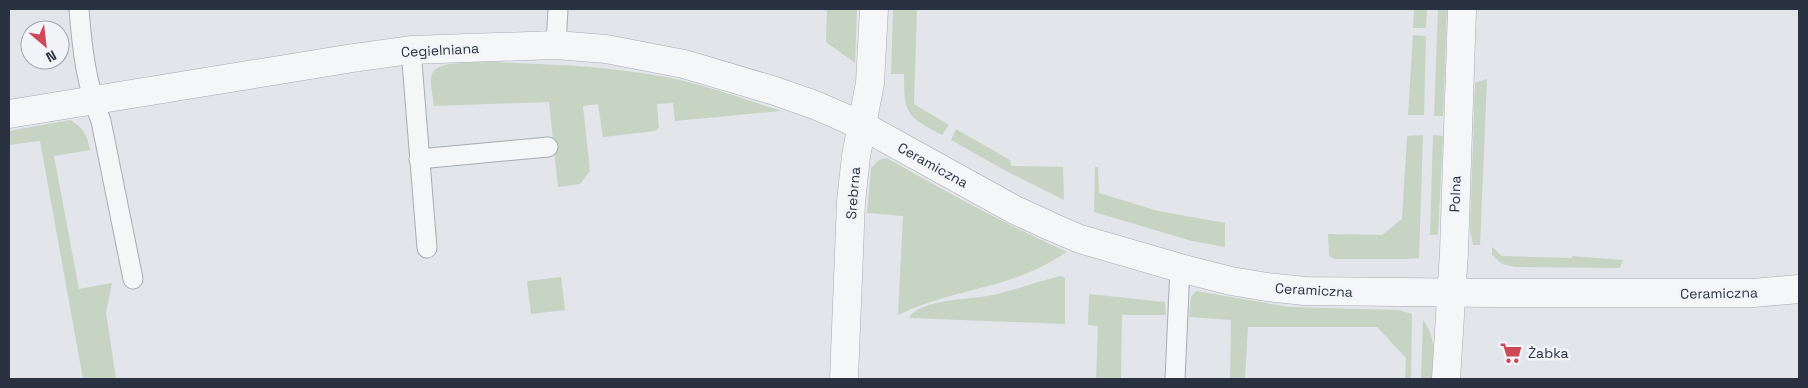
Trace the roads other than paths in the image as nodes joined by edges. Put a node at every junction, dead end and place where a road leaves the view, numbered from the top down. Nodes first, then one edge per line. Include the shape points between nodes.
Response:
1 (80, 9) edge
2 (558, 9) edge
3 (874, 9) edge
4 (1462, 9) edge
5 (556, 45) junction
6 (411, 50) junction
7 (93, 100) junction
8 (9, 114) edge
9 (863, 126) junction
10 (548, 147) dead end
11 (419, 160) junction
12 (427, 248) dead end
13 (1180, 268) junction
14 (133, 279) dead end
15 (1799, 289) edge
16 (1451, 292) junction
17 (844, 379) edge
18 (1175, 379) edge
19 (1446, 379) edge

1 - 7 lane via 82,50
2 - 5 lane
3 - 9 street, Srebrna via 870,83
4 - 16 street, Polna
5 - 6 street, Cegielniana
5 - 9 street, Cegielniana via 629,52 684,64 775,90
6 - 7 street, Cegielniana
6 - 11 lane
7 - 8 street, Cegielniana
7 - 14 lane via 103,128
9 - 13 street, Ceramiczna via 1052,227 1080,239
9 - 17 street, Srebrna via 851,202
10 - 11 lane
11 - 12 lane
13 - 16 street, Ceramiczna via 1231,281 1305,291
13 - 18 lane
15 - 16 street, Ceramiczna via 1753,293
16 - 19 street, Polna

